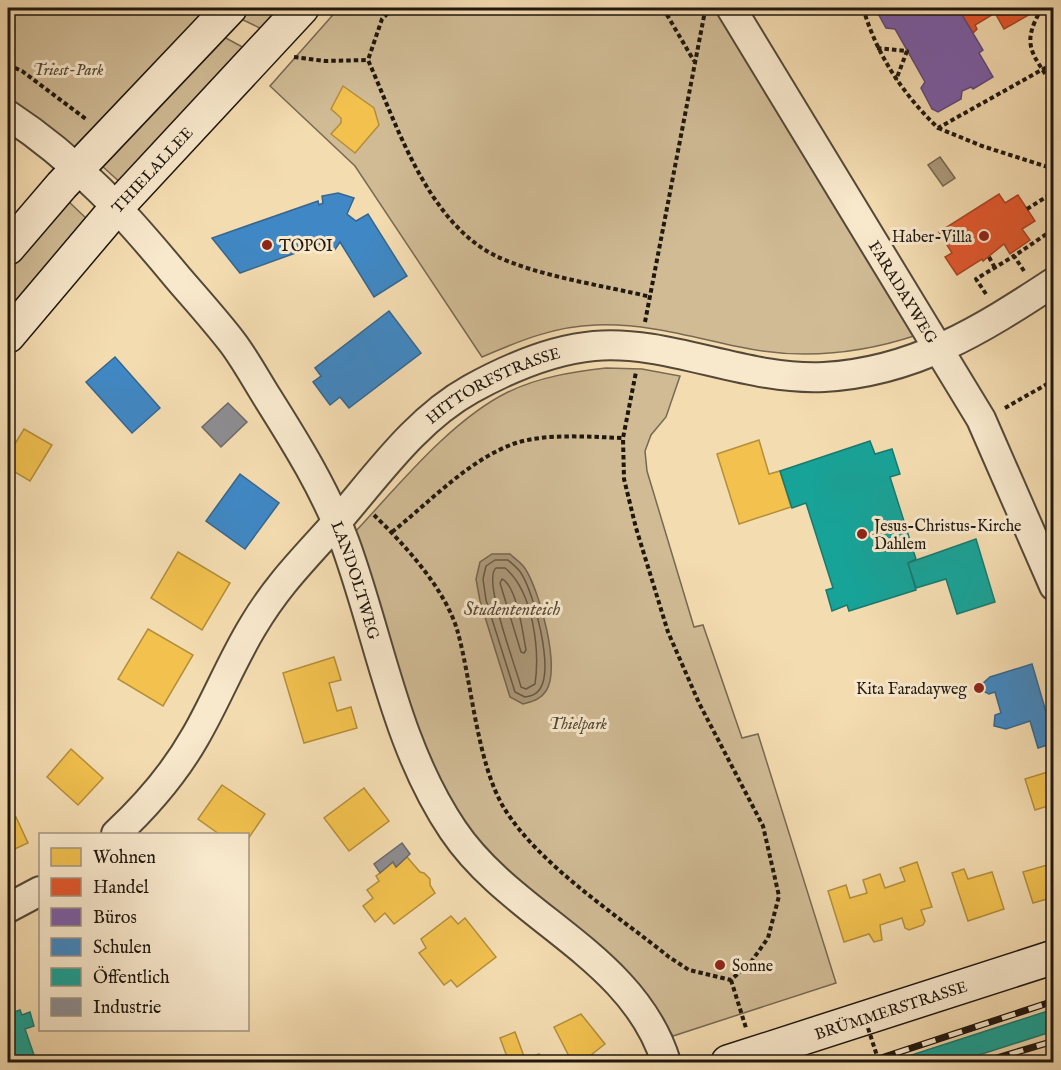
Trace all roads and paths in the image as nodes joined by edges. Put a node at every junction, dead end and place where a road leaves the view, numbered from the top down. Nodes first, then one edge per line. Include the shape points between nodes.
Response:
1 (230, 8) edge
2 (302, 8) edge
3 (393, 8) edge
4 (663, 8) edge
5 (706, 8) edge
6 (731, 8) edge
7 (863, 8) edge
8 (1042, 8) edge
9 (877, 48) junction
10 (290, 57) dead end
11 (368, 60) junction
12 (694, 61) junction
13 (1053, 63) edge
14 (8, 65) edge
15 (1043, 70) junction
16 (896, 80) junction
17 (1053, 87) edge
18 (8, 115) edge
19 (90, 122) dead end
20 (938, 128) junction
21 (78, 168) junction
22 (1053, 169) edge
23 (1053, 192) edge
24 (118, 206) junction
25 (1028, 209) dead end
26 (1053, 230) edge
27 (8, 248) edge
28 (1014, 255) junction
29 (989, 257) dead end
30 (995, 268) junction
31 (1041, 281) edge
32 (987, 296) dead end
33 (651, 297) junction
34 (644, 330) dead end
35 (8, 336) edge
36 (940, 350) junction
37 (638, 362) dead end
38 (1053, 380) edge
39 (1001, 411) dead end
40 (623, 438) junction
41 (368, 509) dead end
42 (337, 522) junction
43 (392, 532) junction
44 (1053, 586) edge
45 (117, 833) edge
46 (39, 892) edge
47 (8, 908) edge
48 (1053, 957) edge
49 (731, 980) junction
50 (743, 1018) dead end
51 (868, 1028) dead end
52 (666, 1062) edge
53 (728, 1062) edge
54 (879, 1062) edge

1 - 21 main road
2 - 24 main road, THIELALLEE
3 - 11 path via 382,19
4 - 12 path
5 - 12 path
6 - 36 street, FARADAYWEG
7 - 9 path
8 - 15 path via 1029,33 1030,45
9 - 16 path
9 - 16 path via 907,51
10 - 11 path
11 - 33 path via 430,194 468,236 496,256 544,272
12 - 33 path
13 - 15 path
14 - 19 path via 22,71
15 - 17 path
15 - 20 path
16 - 20 path
18 - 21 street, LANDOLTWEG
20 - 22 path
21 - 24 street, LANDOLTWEG
21 - 27 main road
23 - 25 path
24 - 35 main road, THIELALLEE
24 - 42 street, LANDOLTWEG via 232,343 292,437
26 - 28 path
28 - 30 path
28 - 31 path
29 - 30 path
30 - 32 path via 976,279
31 - 36 street, HITTORFSTRASSE via 999,318
33 - 34 path
36 - 42 street, HITTORFSTRASSE via 884,367 825,377 772,375 640,348 595,346 544,356 466,392 434,416
36 - 44 street, FARADAYWEG via 981,418
37 - 40 path
38 - 39 path
40 - 43 path via 570,437 517,443 483,459
40 - 49 path via 624,479 668,632 699,703 763,826 779,896 768,938 751,962
41 - 43 path
42 - 45 street, HITTORFSTRASSE via 280,583 252,627 195,738 164,785
42 - 52 street, LANDOLTWEG via 411,752 454,832 481,867 510,894 587,951 642,1012
43 - 49 path via 443,597 458,631 491,779 504,808 552,863 669,957 689,970
46 - 47 street
48 - 53 main road, BRÜMMERSTRASSE
49 - 50 path
51 - 54 path, bridge

